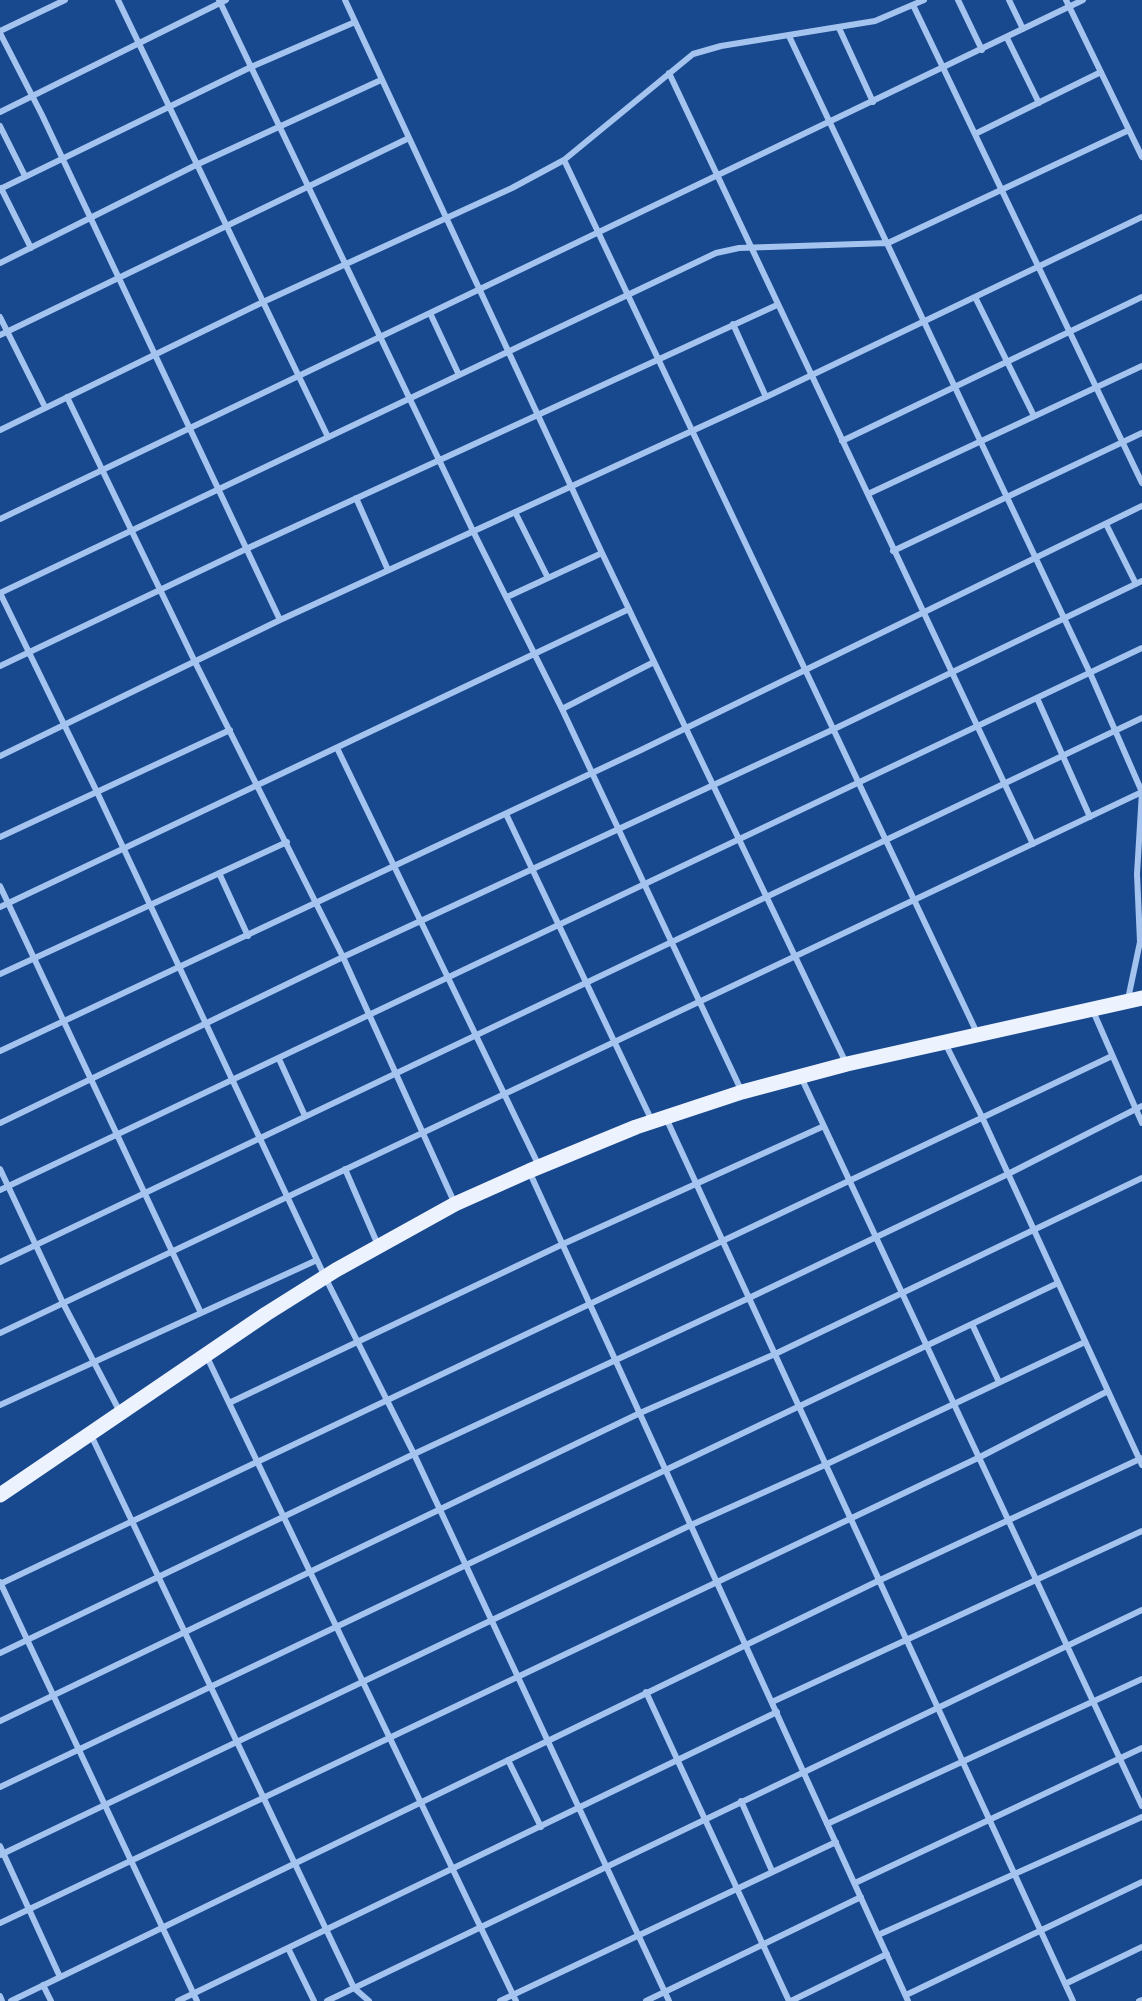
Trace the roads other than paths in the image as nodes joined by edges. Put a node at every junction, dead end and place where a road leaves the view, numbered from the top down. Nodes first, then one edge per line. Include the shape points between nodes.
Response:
1 (65, 0) edge
2 (118, 0) edge
3 (345, 0) edge
4 (924, 0) edge
5 (958, 0) edge
6 (1009, 0) edge
7 (1066, 0) edge
8 (1083, 0) edge
9 (222, 1) edge
10 (913, 5) junction
11 (1070, 7) junction
12 (355, 22) junction
13 (839, 28) junction
14 (1023, 30) junction
15 (0, 32) edge
16 (789, 36) junction
17 (1007, 38) junction
18 (139, 44) junction
19 (982, 50) junction
20 (251, 67) junction
21 (944, 68) junction
22 (1101, 72) junction
23 (669, 73) junction
24 (381, 80) junction
25 (33, 97) junction
26 (873, 102) junction
27 (1039, 103) junction
28 (169, 107) junction
29 (0, 112) edge
30 (830, 122) junction
31 (0, 126) edge
32 (281, 128) junction
33 (1129, 130) junction
34 (975, 134) junction
35 (409, 138) junction
36 (1142, 157) edge
37 (62, 158) junction
38 (564, 160) junction
39 (196, 165) junction
40 (25, 176) junction
41 (718, 176) junction
42 (309, 186) junction
43 (1, 188) edge
44 (1002, 191) junction
45 (446, 217) junction
46 (1142, 217) edge
47 (89, 219) junction
48 (226, 226) junction
49 (598, 233) junction
50 (888, 243) junction
51 (31, 248) junction
52 (752, 249) junction
53 (0, 263) edge
54 (346, 263) junction
55 (1039, 266) junction
56 (117, 277) junction
57 (479, 290) junction
58 (627, 295) junction
59 (975, 297) junction
60 (1142, 297) edge
61 (263, 302) junction
62 (777, 304) junction
63 (430, 313) junction
64 (0, 317) edge
65 (924, 321) junction
66 (733, 324) junction
67 (7, 331) junction
68 (1070, 332) junction
69 (0, 334) edge
70 (381, 337) junction
71 (508, 352) junction
72 (153, 354) junction
73 (657, 360) junction
74 (1007, 361) junction
75 (1142, 366) edge
76 (459, 375) junction
77 (299, 376) junction
78 (810, 376) junction
79 (955, 386) junction
80 (1095, 388) junction
81 (68, 397) junction
82 (766, 397) junction
83 (409, 399) junction
84 (45, 407) junction
85 (538, 415) junction
86 (1034, 416) junction
87 (189, 429) junction
88 (0, 430) edge
89 (691, 431) junction
90 (1142, 433) edge
91 (328, 437) junction
92 (842, 441) junction
93 (981, 441) junction
94 (1122, 442) junction
95 (439, 459) junction
96 (103, 469) junction
97 (1142, 483) edge
98 (571, 486) junction
99 (218, 489) junction
100 (868, 494) junction
101 (1008, 497) junction
102 (356, 498) junction
103 (1142, 506) edge
104 (515, 512) junction
105 (0, 519) edge
106 (1106, 524) junction
107 (133, 530) junction
108 (473, 531) junction
109 (246, 549) junction
110 (893, 551) junction
111 (602, 553) junction
112 (1036, 558) junction
113 (388, 570) junction
114 (548, 578) junction
115 (1139, 583) edge
116 (162, 591) junction
117 (0, 593) edge
118 (507, 597) junction
119 (628, 609) junction
120 (923, 613) junction
121 (1064, 618) junction
122 (279, 620) junction
123 (1142, 648) edge
124 (29, 652) junction
125 (536, 653) junction
126 (195, 662) junction
127 (654, 663) junction
128 (0, 666) edge
129 (804, 671) junction
130 (953, 672) junction
131 (1090, 673) junction
132 (1037, 698) junction
133 (562, 709) junction
134 (1142, 718) edge
135 (65, 726) junction
136 (978, 727) junction
137 (687, 728) junction
138 (230, 730) junction
139 (832, 730) junction
140 (1117, 730) junction
141 (337, 748) junction
142 (0, 756) edge
143 (1063, 756) junction
144 (592, 773) junction
145 (257, 784) junction
146 (713, 784) junction
147 (1005, 784) junction
148 (858, 785) junction
149 (97, 792) junction
150 (1142, 792) edge
151 (506, 814) junction
152 (1090, 817) junction
153 (619, 830) junction
154 (0, 837) edge
155 (739, 840) junction
156 (886, 841) junction
157 (287, 842) junction
158 (1033, 844) junction
159 (123, 848) junction
160 (395, 867) junction
161 (532, 870) junction
162 (219, 873) junction
163 (646, 885) junction
164 (0, 886) edge
165 (766, 899) junction
166 (914, 900) junction
167 (8, 903) junction
168 (318, 903) junction
169 (150, 904) junction
170 (0, 907) edge
171 (421, 921) junction
172 (557, 926) junction
173 (248, 936) junction
174 (672, 943) junction
175 (793, 956) junction
176 (343, 957) junction
177 (33, 958) junction
178 (179, 968) junction
179 (0, 974) edge
180 (449, 978) junction
181 (584, 983) junction
182 (1135, 999) edge
183 (699, 1001) junction
184 (1092, 1009) junction
185 (369, 1016) junction
186 (63, 1021) junction
187 (207, 1023) junction
188 (477, 1034) junction
189 (978, 1036) junction
190 (614, 1042) junction
191 (945, 1043) junction
192 (0, 1051) edge
193 (1112, 1056) junction
194 (279, 1059) junction
195 (847, 1064) junction
196 (395, 1074) junction
197 (801, 1076) junction
198 (92, 1079) junction
199 (233, 1081) junction
200 (742, 1092) junction
201 (505, 1094) junction
202 (1139, 1108) edge
203 (305, 1116) junction
204 (982, 1117) junction
205 (659, 1119) junction
206 (0, 1123) edge
207 (1142, 1123) edge
208 (824, 1126) junction
209 (422, 1132) junction
210 (119, 1134) junction
211 (259, 1137) junction
212 (0, 1169) edge
213 (345, 1169) junction
214 (534, 1169) junction
215 (1008, 1174) junction
216 (1142, 1178) edge
217 (850, 1181) junction
218 (695, 1184) junction
219 (8, 1186) junction
220 (0, 1190) edge
221 (144, 1192) junction
222 (287, 1197) junction
223 (455, 1204) junction
224 (1034, 1231) junction
225 (876, 1237) junction
226 (722, 1241) junction
227 (562, 1244) junction
228 (35, 1245) junction
229 (378, 1245) junction
230 (171, 1250) junction
231 (317, 1260) junction
232 (0, 1262) edge
233 (325, 1277) junction
234 (1058, 1283) junction
235 (903, 1293) junction
236 (749, 1298) junction
237 (63, 1303) junction
238 (589, 1303) junction
239 (201, 1312) junction
240 (972, 1324) junction
241 (0, 1333) edge
242 (357, 1340) junction
243 (1085, 1342) junction
244 (927, 1346) junction
245 (775, 1354) junction
246 (206, 1355) junction
247 (616, 1359) junction
248 (93, 1361) junction
249 (999, 1382) junction
250 (1108, 1391) junction
251 (388, 1401) junction
252 (230, 1403) junction
253 (954, 1404) junction
254 (0, 1405) edge
255 (800, 1407) junction
256 (120, 1412) junction
257 (640, 1413) junction
258 (90, 1432) junction
259 (414, 1454) junction
260 (980, 1457) junction
261 (258, 1461) junction
262 (1141, 1461) edge
263 (827, 1464) junction
264 (665, 1468) junction
265 (0, 1495) edge
266 (439, 1510) junction
267 (284, 1516) junction
268 (851, 1519) junction
269 (133, 1521) junction
270 (1009, 1522) junction
271 (691, 1525) junction
272 (1142, 1531) edge
273 (464, 1565) junction
274 (311, 1573) junction
275 (159, 1576) junction
276 (717, 1581) junction
277 (878, 1581) junction
278 (1037, 1581) junction
279 (0, 1584) edge
280 (1142, 1610) edge
281 (489, 1621) junction
282 (338, 1629) junction
283 (185, 1633) junction
284 (27, 1640) junction
285 (905, 1641) junction
286 (747, 1646) junction
287 (1067, 1646) junction
288 (0, 1653) edge
289 (517, 1677) junction
290 (1142, 1679) edge
291 (363, 1682) junction
292 (211, 1689) junction
293 (646, 1692) junction
294 (55, 1695) junction
295 (772, 1702) junction
296 (1094, 1703) junction
297 (938, 1708) junction
298 (777, 1712) junction
299 (0, 1721) edge
300 (389, 1738) junction
301 (549, 1740) junction
302 (238, 1742) junction
303 (1142, 1748) edge
304 (80, 1749) junction
305 (1120, 1758) junction
306 (508, 1760) junction
307 (677, 1760) junction
308 (963, 1760) junction
309 (803, 1771) junction
310 (0, 1787) edge
311 (265, 1797) junction
312 (421, 1801) junction
313 (741, 1801) junction
314 (105, 1804) junction
315 (1142, 1806) edge
316 (579, 1808) junction
317 (1142, 1816) edge
318 (990, 1817) junction
319 (704, 1818) junction
320 (827, 1824) junction
321 (541, 1827) junction
322 (836, 1842) junction
323 (0, 1846) edge
324 (2, 1854) edge
325 (131, 1859) junction
326 (296, 1862) junction
327 (607, 1866) junction
328 (453, 1870) junction
329 (772, 1871) junction
330 (1015, 1874) junction
331 (1142, 1882) edge
332 (855, 1883) junction
333 (737, 1887) junction
334 (861, 1897) junction
335 (29, 1910) junction
336 (0, 1923) edge
337 (163, 1926) junction
338 (481, 1928) junction
339 (327, 1930) junction
340 (1041, 1931) junction
341 (638, 1934) junction
342 (878, 1935) junction
343 (762, 1943) junction
344 (1142, 1947) edge
345 (288, 1948) junction
346 (887, 1954) junction
347 (60, 1977) junction
348 (1065, 1984) junction
349 (43, 1985) junction
350 (354, 1988) junction
351 (665, 1992) junction
352 (193, 1993) junction
353 (0, 1996) edge
354 (514, 1998) edge
355 (907, 1998) edge
356 (2, 2001) edge
357 (11, 2001) edge
358 (51, 2001) edge
359 (177, 2001) edge
360 (197, 2001) edge
361 (314, 2001) edge
362 (327, 2001) edge
363 (369, 2001) edge
364 (500, 2001) edge
365 (646, 2001) edge
366 (669, 2001) edge
367 (790, 2001) edge
368 (1073, 2001) edge

1 - 15 street
2 - 18 street
3 - 12 street
4 - 10 street
5 - 19 street
6 - 14 street
7 - 11 street
8 - 11 street
9 - 18 street
9 - 20 street
10 - 13 street via 875,21
10 - 21 street
11 - 14 street
11 - 22 street
12 - 20 street
12 - 24 street
13 - 16 street
13 - 26 street
14 - 17 street
15 - 25 street
16 - 23 street via 709,48 693,54
16 - 30 street
17 - 19 street
17 - 27 street
18 - 25 street
18 - 28 street
19 - 21 street
20 - 28 street
20 - 32 street
21 - 26 street
21 - 34 street
22 - 27 street
22 - 33 street
23 - 38 street
23 - 41 street
24 - 32 street
24 - 35 street
25 - 29 street
25 - 37 street
26 - 30 street
27 - 34 street
28 - 37 street
28 - 39 street
30 - 41 street
30 - 50 street
31 - 40 street
32 - 39 street
32 - 42 street
33 - 36 street
33 - 44 street
34 - 44 street
35 - 42 street
35 - 45 street
37 - 40 street
37 - 47 street
38 - 45 street
38 - 49 street
39 - 47 street
39 - 48 street
40 - 43 street
41 - 49 street
41 - 52 street
42 - 48 street
42 - 54 street
43 - 51 street
44 - 50 street
44 - 55 street
45 - 54 street
45 - 57 street
46 - 55 street
47 - 51 street
47 - 56 street
48 - 56 street
48 - 61 street
49 - 57 street
49 - 58 street
50 - 52 street
50 - 65 street
51 - 53 street
52 - 58 street via 716,253
52 - 62 street
54 - 61 street
54 - 70 street
55 - 59 street
55 - 68 street
56 - 67 street
56 - 72 street
57 - 63 street
57 - 71 street
58 - 71 street
58 - 73 street
59 - 65 street
59 - 74 street
60 - 68 street
61 - 72 street
61 - 77 street
62 - 66 street
62 - 78 street
63 - 70 street
63 - 76 street
64 - 67 street
65 - 78 street
65 - 79 street
66 - 73 street
66 - 82 street
67 - 69 street
67 - 84 street
68 - 74 street
68 - 80 street
70 - 77 street
70 - 83 street
71 - 76 street
71 - 85 street
72 - 81 street
72 - 87 street
73 - 85 street
73 - 89 street
74 - 79 street
74 - 86 street
75 - 80 street
76 - 83 street
77 - 87 street
77 - 91 street
78 - 82 street
78 - 92 street
79 - 92 street
79 - 93 street
80 - 86 street
80 - 94 street
81 - 84 street
81 - 96 street
82 - 89 street
83 - 91 street
83 - 95 street
84 - 88 street
85 - 95 street
85 - 98 street
86 - 93 street
87 - 96 street
87 - 99 street
89 - 98 street
89 - 129 street
90 - 94 street
91 - 99 street
92 - 100 street
93 - 100 street
93 - 101 street
94 - 97 street
94 - 101 street
95 - 102 street
95 - 108 street
96 - 105 street
96 - 107 street
98 - 104 street
98 - 111 street
99 - 107 street
99 - 109 street
100 - 110 street
101 - 110 street
101 - 112 street
102 - 109 street
102 - 113 street
103 - 106 street
104 - 108 street
104 - 114 street
106 - 112 street
106 - 115 street
107 - 116 street
107 - 117 street
108 - 113 street
108 - 118 street
109 - 116 street
109 - 122 street
110 - 120 street
111 - 114 street
111 - 119 street
112 - 120 street
112 - 121 street
113 - 122 street
114 - 118 street
115 - 121 street
116 - 124 street
116 - 126 street
117 - 124 street
118 - 125 street
119 - 125 street
119 - 127 street
120 - 129 street
120 - 130 street
121 - 130 street
121 - 131 street
122 - 126 street
123 - 131 street
124 - 128 street
124 - 135 street
125 - 133 street
125 - 141 street
126 - 135 street
126 - 138 street
127 - 133 street
127 - 137 street
129 - 137 street
129 - 139 street
130 - 136 street
130 - 139 street
131 - 132 street
131 - 140 street
132 - 136 street
132 - 143 street
133 - 144 street
134 - 140 street
135 - 142 street
135 - 149 street
136 - 147 street
136 - 148 street
137 - 144 street
137 - 146 street
138 - 145 street
138 - 149 street
139 - 146 street
139 - 148 street
140 - 143 street
140 - 150 street
141 - 145 street
141 - 160 street
143 - 147 street
143 - 152 street
144 - 151 street
144 - 153 street
145 - 157 street
145 - 159 street
146 - 153 street
146 - 155 street
147 - 156 street
147 - 158 street
148 - 155 street
148 - 156 street
149 - 154 street
149 - 159 street
150 - 152 street
150 - 182 street via 1136,886 1140,942
151 - 160 street
151 - 161 street
152 - 158 street
153 - 161 street
153 - 163 street
155 - 163 street
155 - 165 street
156 - 165 street
156 - 166 street
157 - 162 street
157 - 168 street
158 - 166 street
159 - 167 street
159 - 169 street
160 - 168 street
160 - 171 street
161 - 171 street
161 - 172 street
162 - 169 street
162 - 173 street
163 - 172 street
163 - 174 street
164 - 167 street
165 - 174 street
165 - 175 street
166 - 175 street
166 - 189 street
167 - 170 street
167 - 177 street
168 - 173 street
168 - 176 street
169 - 177 street
169 - 178 street
171 - 176 street
171 - 180 street
172 - 180 street
172 - 181 street
173 - 178 street
174 - 181 street
174 - 183 street
175 - 183 street
175 - 195 street
176 - 185 street
176 - 187 street
177 - 179 street
177 - 186 street
178 - 186 street
178 - 187 street
180 - 185 street
180 - 188 street
181 - 188 street
181 - 190 street
182 - 184 main road
183 - 190 street
183 - 200 street
184 - 189 main road
184 - 193 street
185 - 194 street
185 - 196 street
186 - 192 street
186 - 198 street
187 - 198 street
187 - 199 street
188 - 196 street
188 - 201 street
189 - 191 main road
190 - 201 street
190 - 205 street
191 - 195 main road
191 - 204 street
193 - 202 street
193 - 204 street
194 - 199 street
194 - 203 street
195 - 197 main road
196 - 203 street
196 - 209 street
197 - 200 main road
197 - 208 street
198 - 206 street
198 - 210 street
199 - 210 street
199 - 211 street
200 - 205 main road
201 - 209 street
201 - 214 street
202 - 207 street
202 - 215 street
203 - 211 street
204 - 215 street
204 - 217 street
205 - 214 main road
205 - 218 street
208 - 217 street
208 - 218 street
209 - 213 street
209 - 223 street
210 - 219 street
210 - 221 street
211 - 221 street
211 - 222 street
212 - 219 street
213 - 222 street
213 - 229 street
214 - 223 main road
214 - 227 street
215 - 224 street
215 - 225 street
216 - 224 street
217 - 225 street
217 - 226 street
218 - 226 street
218 - 227 street
219 - 220 street
219 - 228 street
221 - 228 street
221 - 230 street
222 - 230 street
222 - 231 street
223 - 229 main road
224 - 234 street
224 - 235 street
225 - 235 street
225 - 236 street
226 - 236 street
226 - 238 street
227 - 238 street
227 - 242 street
228 - 232 street
228 - 237 street
229 - 233 main road
230 - 237 street
230 - 239 street
231 - 233 street
231 - 239 street
233 - 242 street
233 - 246 main road
234 - 240 street
234 - 243 street
235 - 244 street
235 - 245 street
236 - 245 street
236 - 247 street
237 - 241 street
237 - 248 street
238 - 247 street
238 - 251 street
239 - 248 street
240 - 244 street
240 - 249 street
242 - 251 street
242 - 252 street
243 - 249 street
243 - 250 street
244 - 253 street
244 - 255 street
245 - 255 street
245 - 257 street
246 - 252 street
246 - 256 main road
247 - 257 street
247 - 259 street
248 - 254 street
248 - 256 street
249 - 253 street
250 - 260 street
250 - 262 street
251 - 259 street
251 - 261 street
252 - 261 street
253 - 260 street
253 - 263 street
255 - 263 street
255 - 264 street
256 - 258 main road
257 - 264 street
257 - 266 street
258 - 265 main road
258 - 269 street
259 - 266 street
259 - 267 street
260 - 268 street
260 - 270 street
261 - 267 street
261 - 269 street
262 - 270 street
263 - 268 street
263 - 271 street
264 - 271 street
264 - 273 street
266 - 273 street
266 - 274 street
267 - 274 street
267 - 275 street
268 - 276 street
268 - 277 street
269 - 275 street
269 - 279 street
270 - 277 street
270 - 278 street
271 - 276 street
271 - 281 street
272 - 278 street
273 - 281 street
273 - 282 street
274 - 282 street
274 - 283 street
275 - 283 street
275 - 284 street
276 - 286 street
276 - 289 street
277 - 285 street
277 - 286 street
278 - 285 street
278 - 287 street
279 - 284 street
280 - 287 street
281 - 289 street
281 - 291 street
282 - 291 street
282 - 292 street
283 - 292 street
283 - 294 street
284 - 288 street
284 - 294 street
285 - 295 street
285 - 297 street
286 - 293 street
286 - 295 street
287 - 296 street
287 - 297 street
289 - 300 street
289 - 301 street
290 - 296 street
291 - 300 street
291 - 302 street
292 - 302 street
292 - 304 street
293 - 301 street
293 - 307 street
294 - 299 street
294 - 304 street
295 - 298 street
296 - 305 street
296 - 308 street
297 - 308 street
297 - 309 street
298 - 307 street
298 - 309 street
300 - 311 street
300 - 312 street
301 - 306 street
301 - 316 street
302 - 311 street
302 - 314 street
303 - 305 street
304 - 310 street
304 - 314 street
305 - 315 street
305 - 318 street
306 - 312 street
306 - 321 street
307 - 316 street
307 - 319 street
308 - 318 street
308 - 320 street
309 - 313 street
309 - 320 street
311 - 325 street
311 - 326 street
312 - 326 street
312 - 328 street
313 - 319 street
313 - 329 street
314 - 324 street
314 - 325 street
316 - 321 street
316 - 327 street
317 - 330 street
318 - 330 street
318 - 332 street
319 - 327 street
319 - 333 street
320 - 322 street
321 - 328 street
322 - 329 street
322 - 332 street
323 - 324 street
324 - 335 street
325 - 335 street
325 - 337 street
326 - 337 street
326 - 339 street
327 - 338 street
327 - 341 street
328 - 338 street
328 - 339 street
329 - 333 street
330 - 340 street
330 - 342 street
331 - 340 street
332 - 334 street
333 - 341 street
333 - 343 street
334 - 342 street
334 - 343 street
335 - 336 street
335 - 347 street
337 - 347 street
337 - 352 street
338 - 350 street
338 - 354 street
339 - 345 street
339 - 350 street
340 - 348 street
340 - 355 street
341 - 351 street
341 - 354 street
342 - 346 street
343 - 351 street
343 - 367 street
344 - 348 street
345 - 352 street
345 - 361 street
346 - 355 street
346 - 367 street
347 - 349 street
348 - 368 street
349 - 357 street
349 - 358 street
350 - 362 street
350 - 363 street
351 - 365 street
351 - 366 street
352 - 359 street
352 - 360 street
353 - 356 street
354 - 364 street

